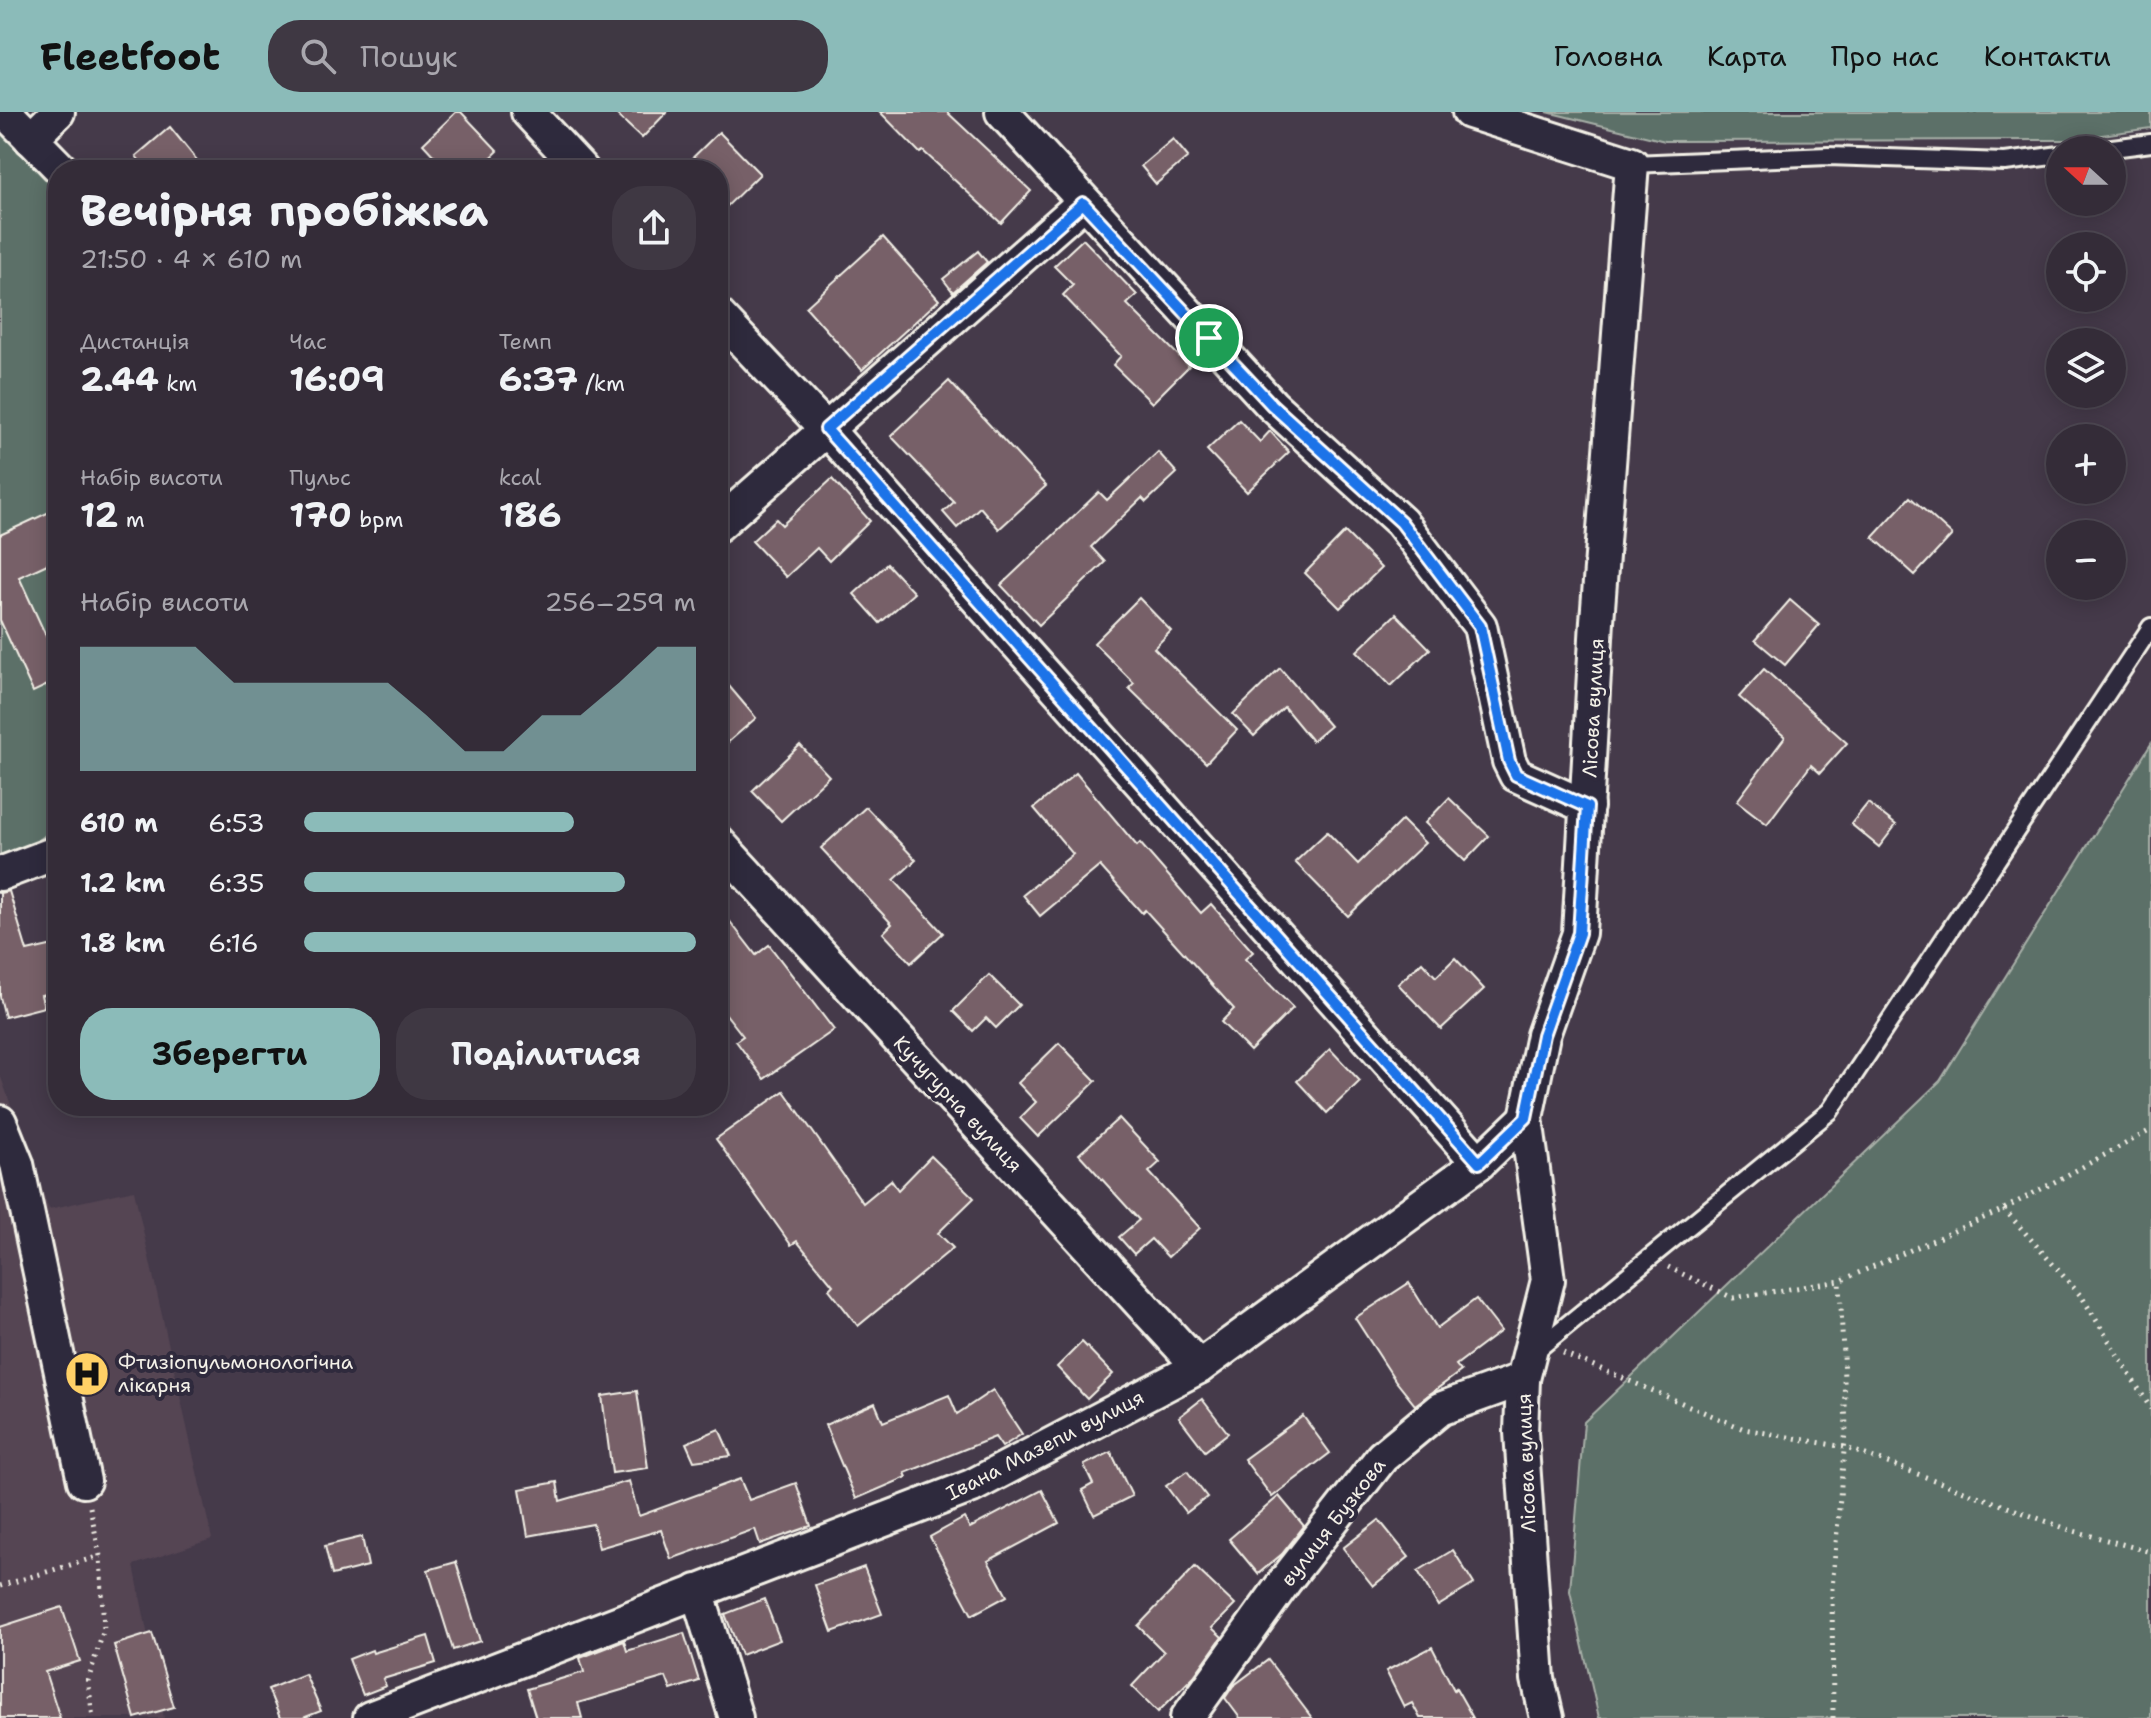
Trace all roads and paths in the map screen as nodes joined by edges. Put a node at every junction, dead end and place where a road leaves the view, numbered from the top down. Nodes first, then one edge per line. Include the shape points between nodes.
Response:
1 (5, 112) edge
2 (58, 112) edge
3 (528, 112) edge
4 (1002, 112) edge
5 (1469, 112) edge
6 (31, 139) junction
7 (2151, 143) edge
8 (2126, 146) edge
9 (2046, 157) edge
10 (52, 160) edge
11 (573, 160) edge
12 (1632, 164) junction
13 (1083, 203) junction
14 (728, 326) edge
15 (826, 429) junction
16 (728, 516) edge
17 (2151, 627) edge
18 (1587, 807) junction
19 (728, 853) edge
20 (48, 856) edge
21 (0, 874) edge
22 (1526, 1118) junction
23 (0, 1122) edge
24 (2151, 1130) edge
25 (1479, 1163) junction
26 (2004, 1209) junction
27 (1650, 1258) junction
28 (1840, 1281) junction
29 (1532, 1360) junction
30 (1199, 1367) junction
31 (2151, 1409) edge
32 (1844, 1447) junction
33 (84, 1481) joint
34 (2151, 1552) edge
35 (100, 1556) junction
36 (0, 1586) edge
37 (697, 1591) junction
38 (93, 1718) edge
39 (370, 1718) edge
40 (736, 1718) edge
41 (1187, 1718) edge
42 (1547, 1718) edge
43 (1833, 1718) edge

1 - 6 street
2 - 6 street
3 - 11 street
4 - 13 street
5 - 12 street
6 - 10 street
7 - 8 lane
9 - 12 lane via 2005,162 1828,156
12 - 18 street, Лісова вулиця
13 - 15 street
13 - 18 street via 1272,405 1401,522 1480,626 1516,775
14 - 15 street
15 - 16 street
15 - 25 street
17 - 27 lane via 1830,1111
18 - 22 street, Лісова вулиця via 1579,933 1543,1035
19 - 30 street, Кучугурна вулиця
20 - 21 street
22 - 25 street, Івана Мазепи вулиця
22 - 29 street, Лісова вулиця via 1548,1280
23 - 33 street via 17,1164
24 - 26 path
25 - 30 street, Івана Мазепи вулиця
26 - 28 path
26 - 31 path via 2082,1297
27 - 28 path via 1733,1298
27 - 29 lane
28 - 32 path
29 - 32 path via 1744,1429
29 - 41 street, вулиця Бузкова via 1440,1409 1382,1457
29 - 42 street, Лісова вулиця via 1521,1432 1538,1679
30 - 37 street, Івана Мазепи вулиця via 972,1486
32 - 34 path via 2070,1530
32 - 43 path via 1832,1589
33 - 35 path
35 - 36 path
35 - 38 path via 104,1629 88,1681
37 - 39 street, Івана Мазепи вулиця
37 - 40 street

